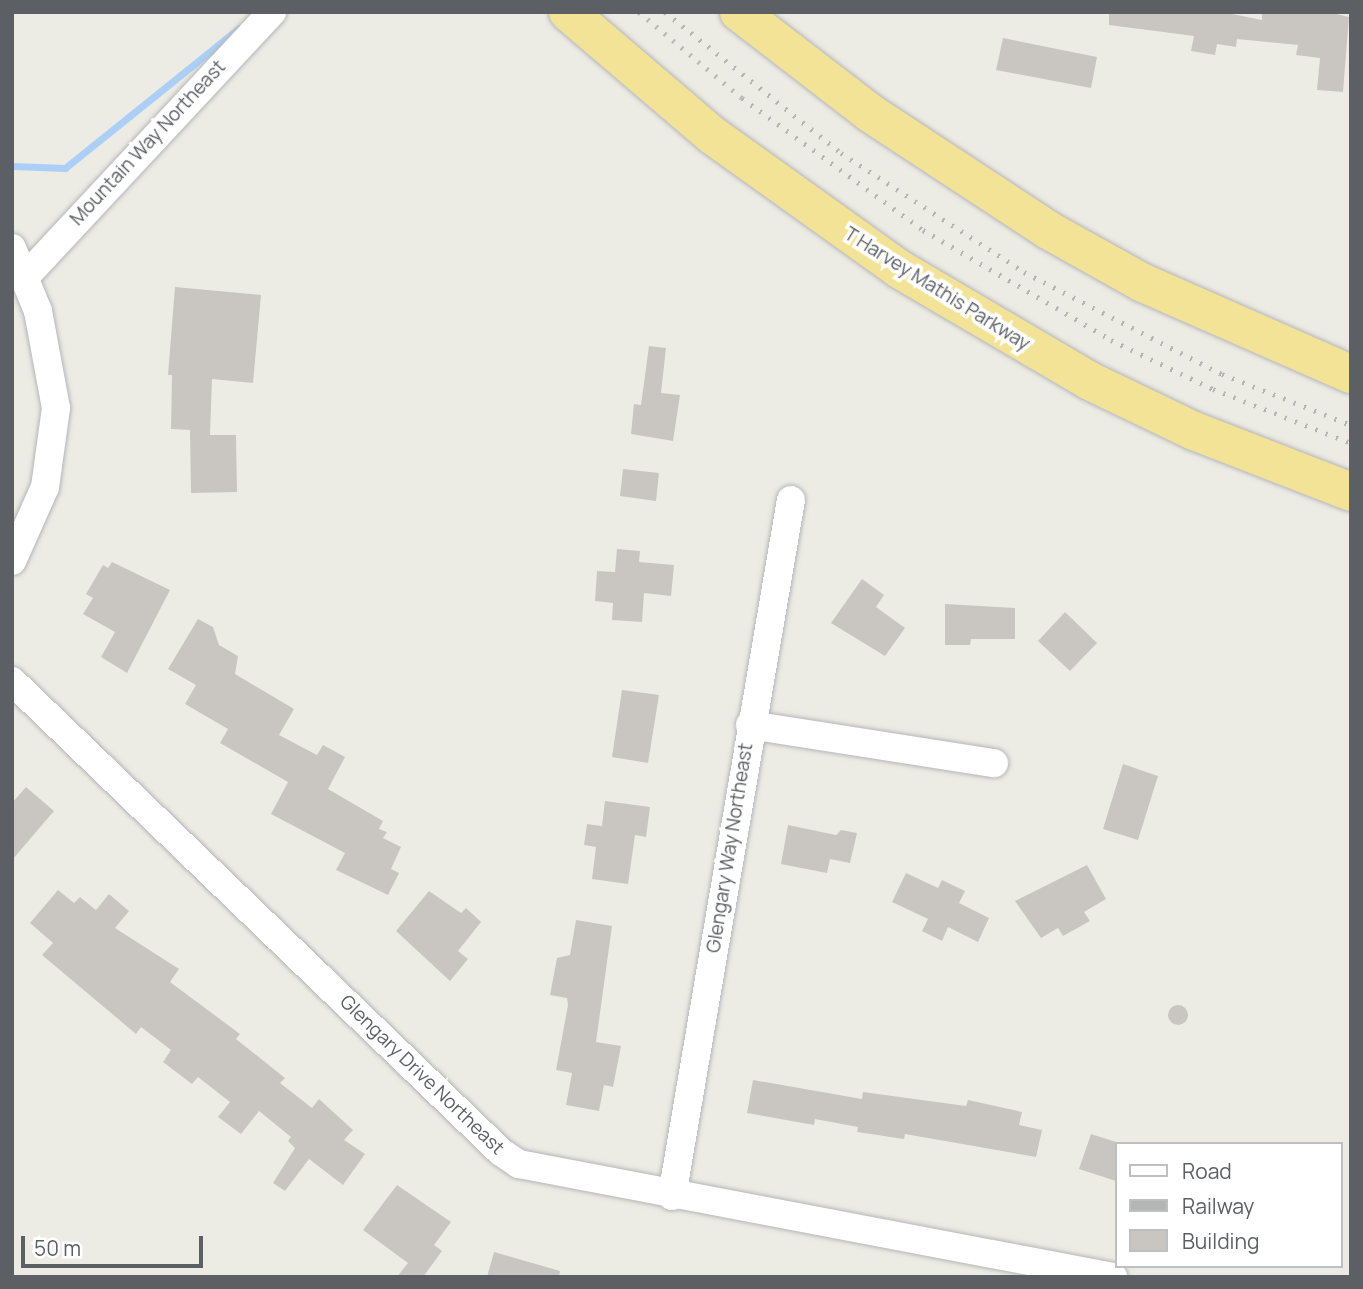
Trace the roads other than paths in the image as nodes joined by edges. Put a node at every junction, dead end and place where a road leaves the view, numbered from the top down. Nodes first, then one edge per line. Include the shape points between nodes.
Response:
1 (272, 12) edge
2 (568, 12) edge
3 (738, 12) edge
4 (12, 248) edge
5 (26, 276) junction
6 (1351, 374) edge
7 (1351, 492) edge
8 (791, 500) dead end
9 (12, 561) edge
10 (12, 681) edge
11 (750, 724) junction
12 (993, 763) dead end
13 (672, 1196) junction
14 (1112, 1277) edge

1 - 5 street, Mountain Way Northeast
2 - 7 highway, T Harvey Mathis Parkway via 631,68 805,204 899,269 1090,381 1194,431
3 - 6 highway via 881,121 1048,230 1240,329
4 - 5 street
5 - 9 street via 52,366 56,408 45,487
8 - 11 street, Glengary Way Northeast
10 - 13 street, Glengary Drive Northeast via 501,1152 539,1171
11 - 12 street
11 - 13 street, Glengary Way Northeast
13 - 14 street, Glengary Drive Northeast

